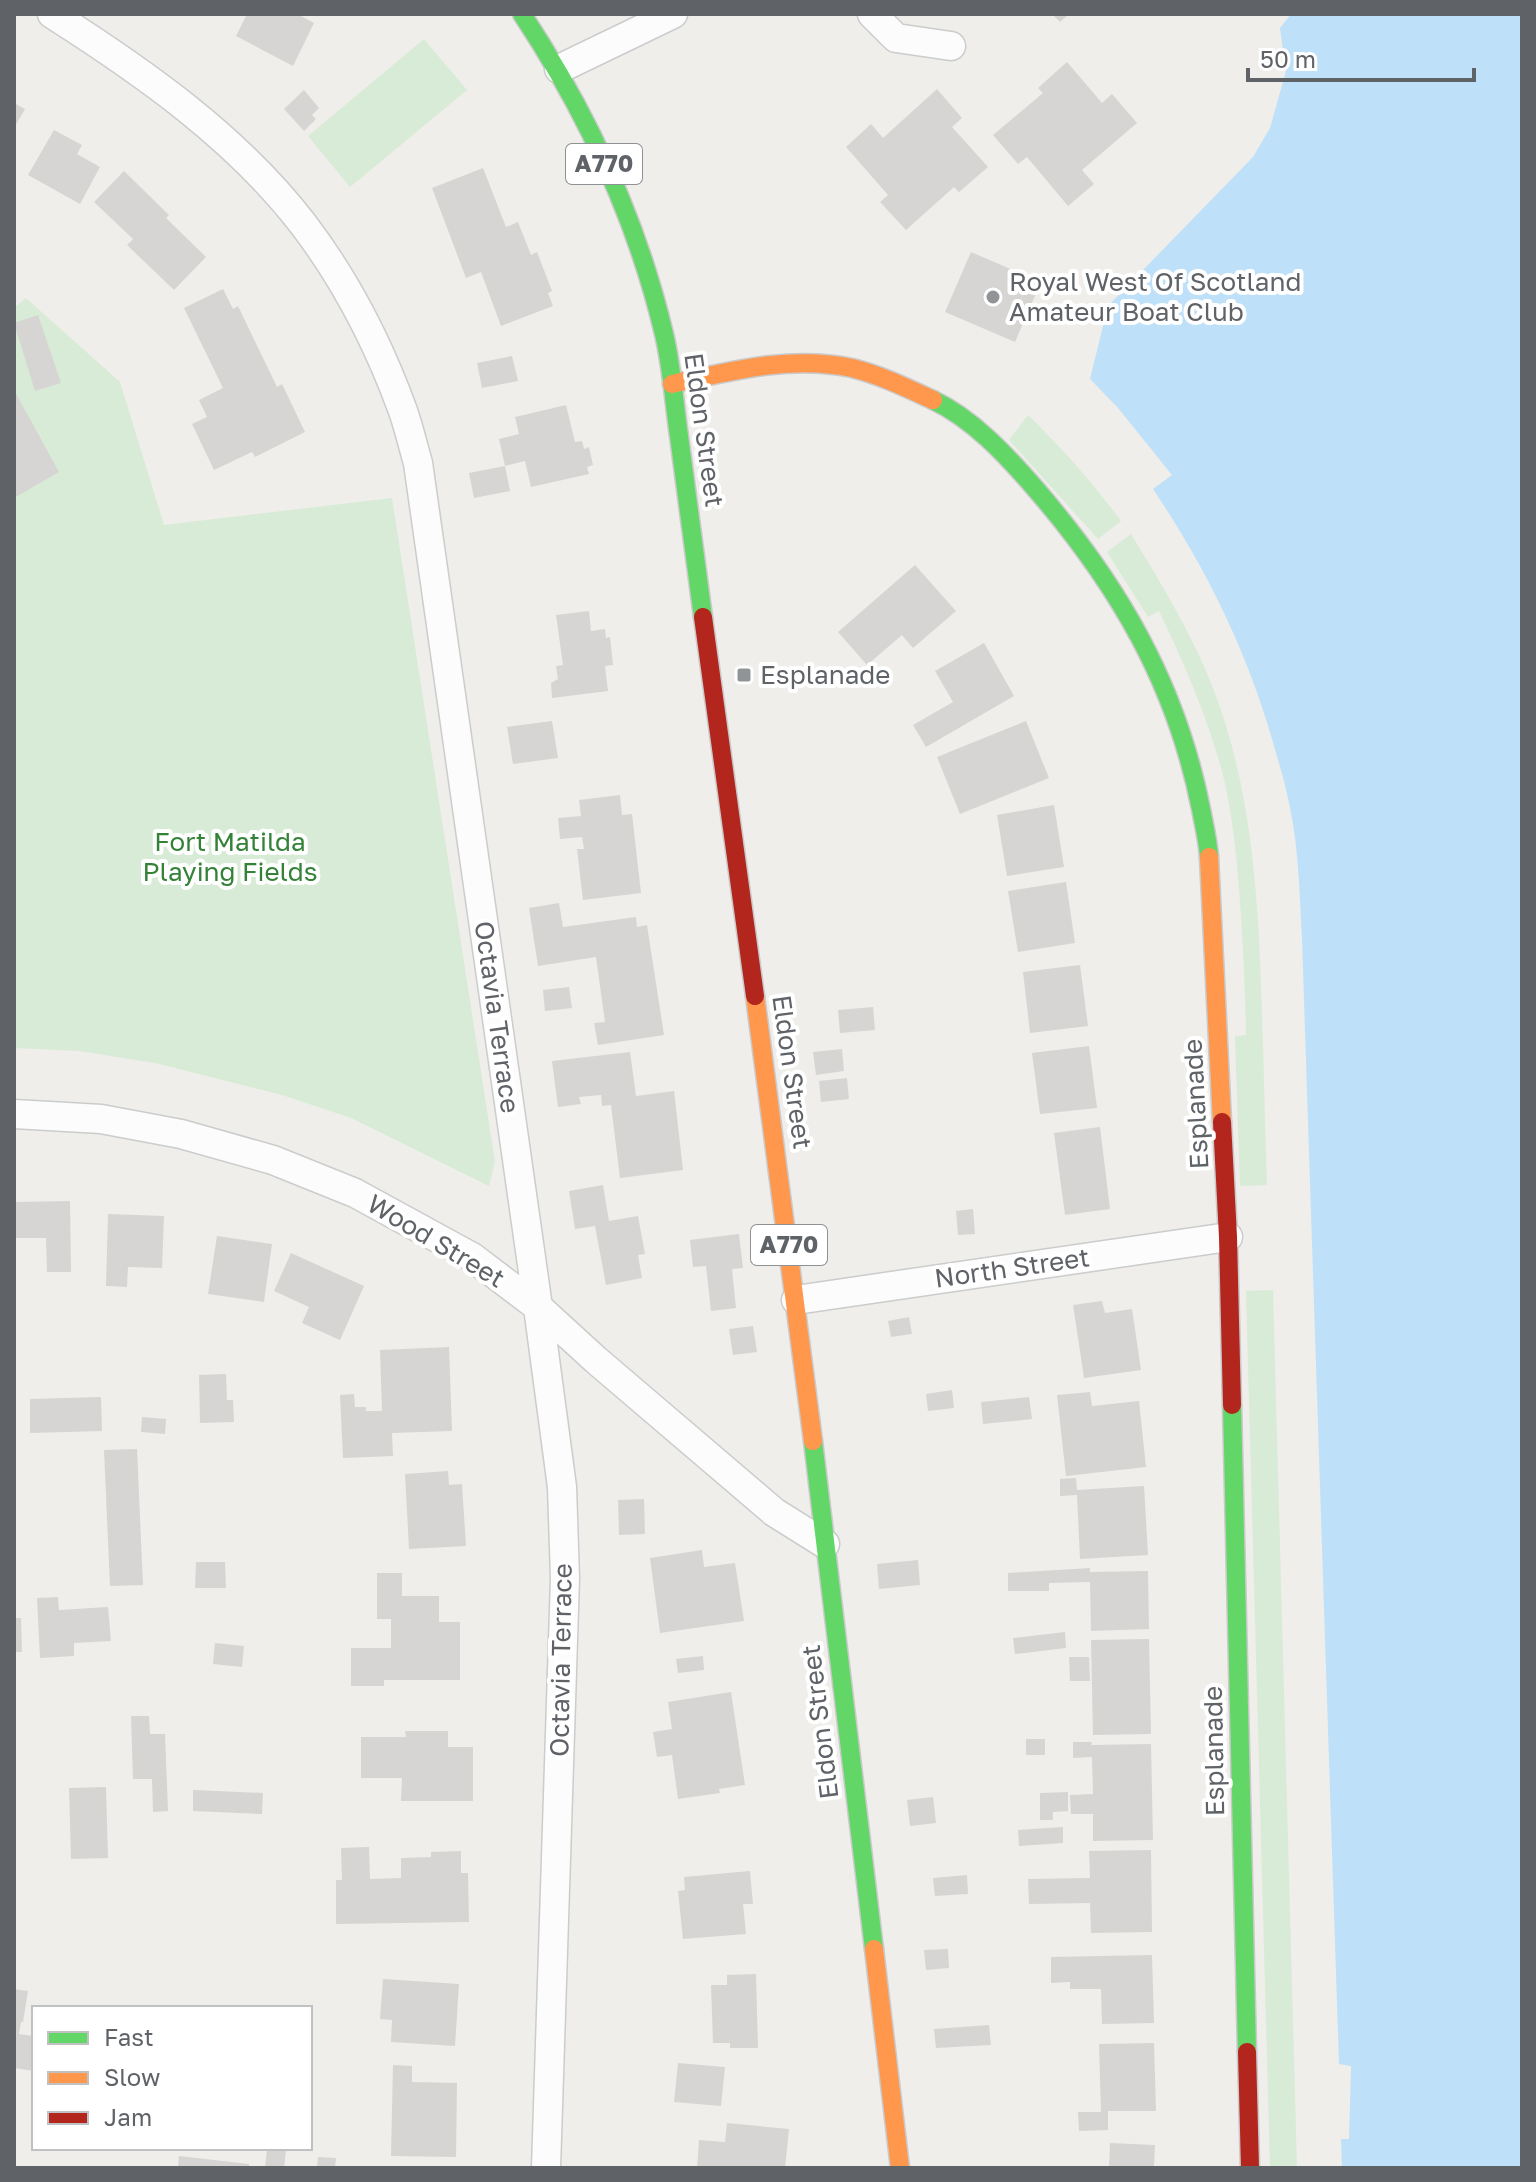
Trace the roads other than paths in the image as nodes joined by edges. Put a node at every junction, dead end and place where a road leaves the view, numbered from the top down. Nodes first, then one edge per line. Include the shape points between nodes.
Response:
1 (52, 14) edge
2 (522, 14) edge
3 (673, 14) edge
4 (872, 14) edge
5 (951, 46) dead end
6 (559, 69) junction
7 (672, 384) junction
8 (14, 1114) edge
9 (1228, 1237) junction
10 (796, 1300) junction
11 (538, 1307) junction
12 (825, 1544) junction
13 (546, 2168) edge
14 (900, 2168) edge
15 (1250, 2168) edge

1 - 11 street, Octavia Terrace via 152,81 265,180 345,286 403,412 418,463
2 - 6 main road, Eldon Street / A770
3 - 6 street
4 - 5 street via 896,38
6 - 7 main road, Eldon Street / A770 via 633,238 662,325
7 - 9 main road, Esplanade via 755,366 803,363 851,368 938,402 978,430 1022,473 1114,592 1167,692 1192,765 1209,853
7 - 10 main road, Eldon Street / A770
8 - 11 street, Wood Street via 101,1119 273,1160 355,1193 472,1257
9 - 10 street, North Street
9 - 15 main road, Esplanade
10 - 12 main road, Eldon Street / A770
11 - 12 street, Wood Street via 774,1512
11 - 13 street, Octavia Terrace via 562,1487 565,1578
12 - 14 main road, Eldon Street / A770

